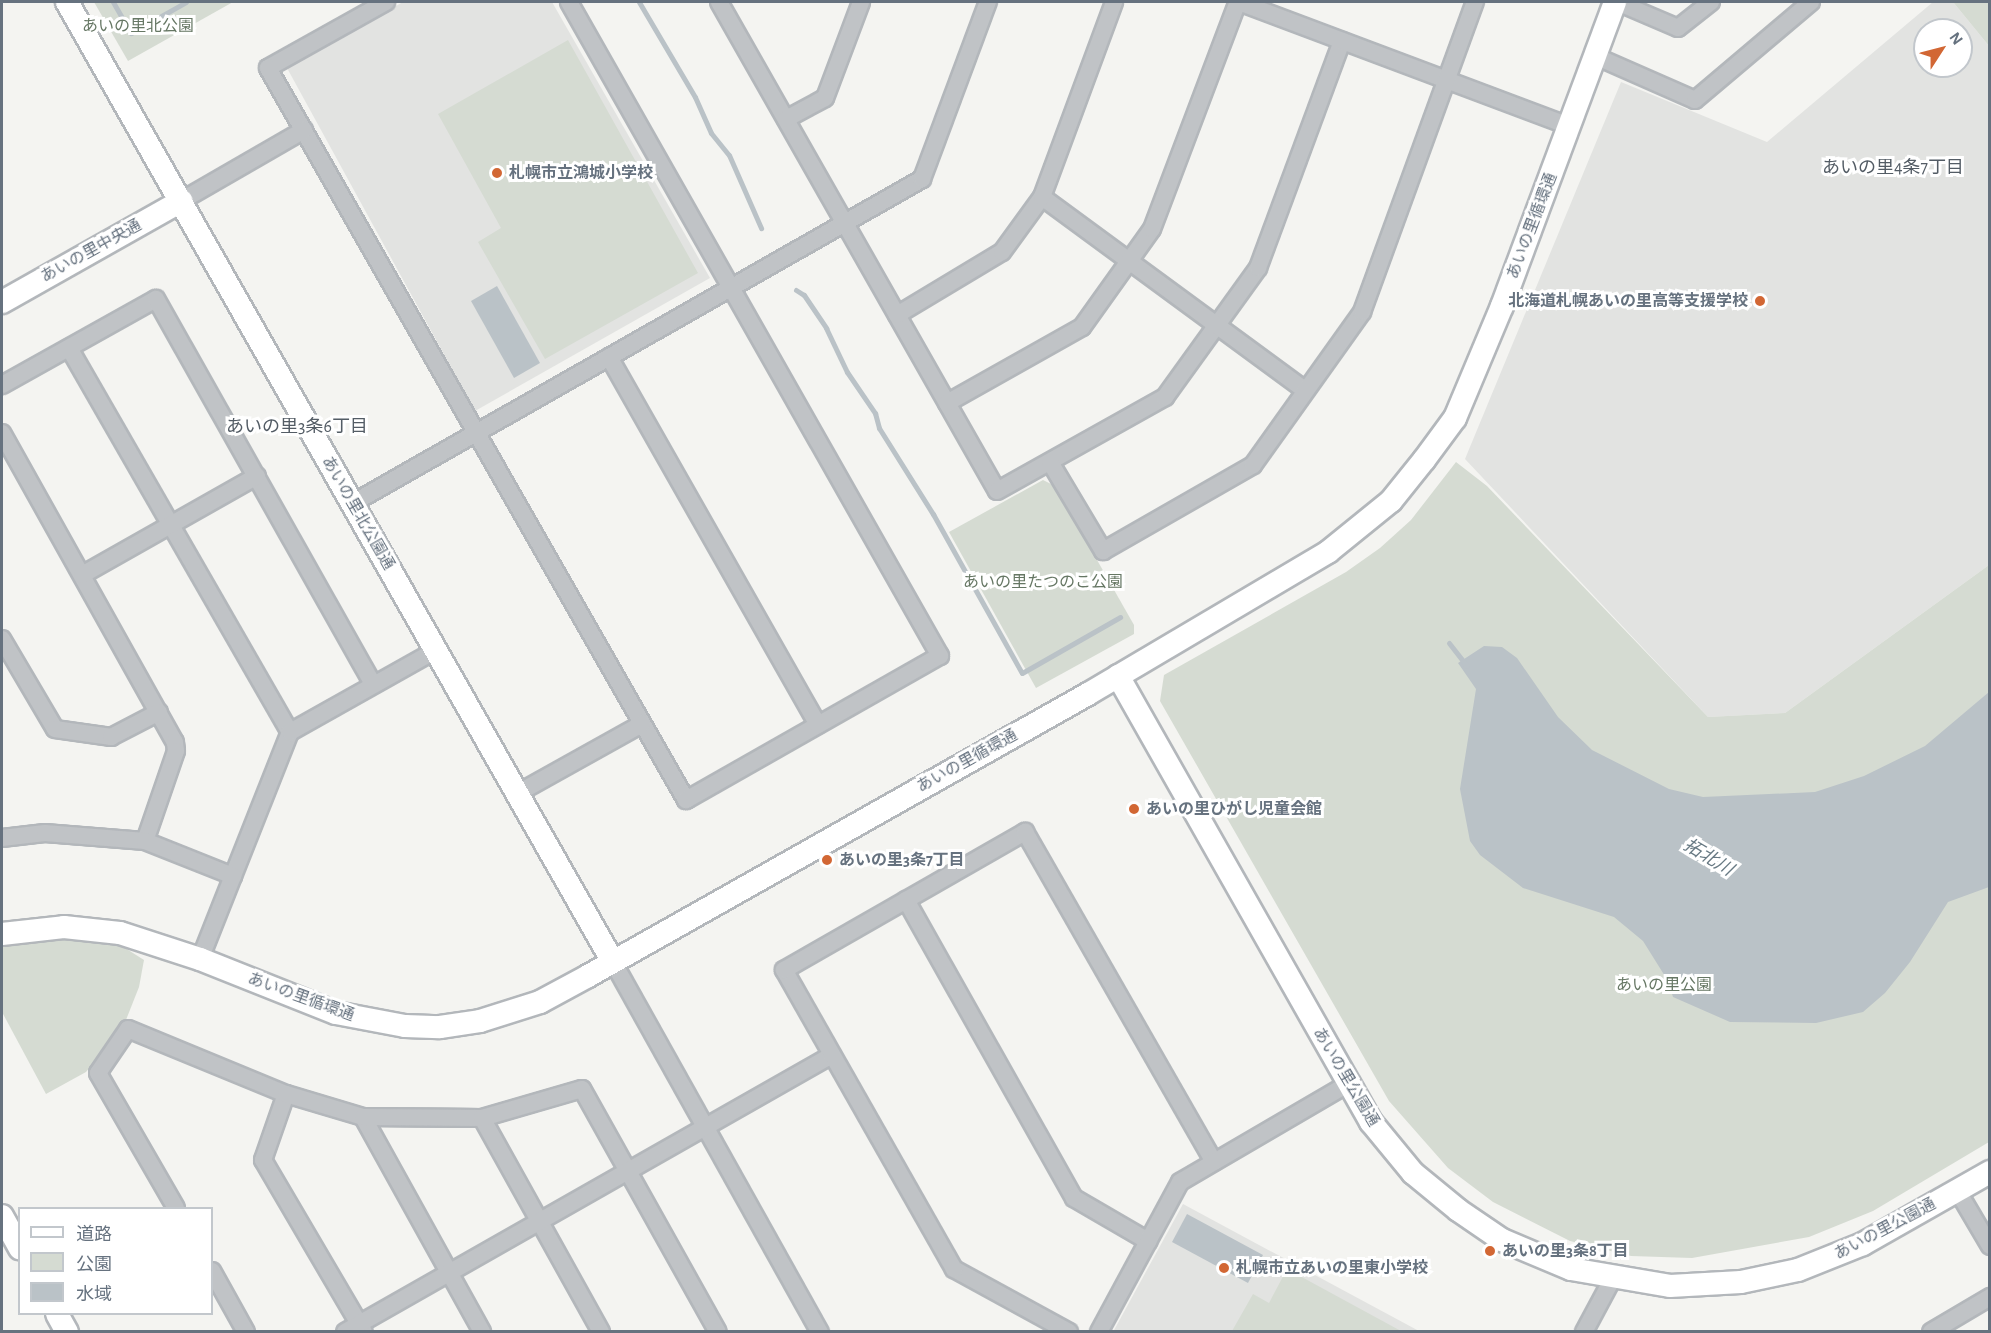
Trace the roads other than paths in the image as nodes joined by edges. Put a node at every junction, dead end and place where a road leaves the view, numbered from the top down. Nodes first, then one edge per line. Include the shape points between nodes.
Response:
1 (67, 2) edge
2 (386, 2) edge
3 (569, 2) edge
4 (719, 2) edge
5 (861, 2) edge
6 (988, 2) edge
7 (1114, 2) edge
8 (1238, 2) edge
9 (1475, 2) edge
10 (1616, 2) edge
11 (1711, 2) edge
12 (1811, 2) edge
13 (1342, 40) junction
14 (1595, 56) junction
15 (1446, 80) junction
16 (786, 119) junction
17 (1569, 126) junction
18 (304, 130) junction
19 (1042, 196) junction
20 (181, 201) junction
21 (845, 223) junction
22 (1129, 261) junction
23 (731, 288) junction
24 (2, 302) edge
25 (897, 315) junction
26 (1216, 325) junction
27 (69, 348) junction
28 (609, 357) junction
29 (2, 385) edge
30 (1305, 390) junction
31 (947, 403) junction
32 (2, 433) edge
33 (474, 433) junction
34 (1050, 462) junction
35 (256, 476) junction
36 (353, 503) junction
37 (170, 526) junction
38 (82, 575) junction
39 (4, 647) edge
40 (436, 650) junction
41 (1118, 676) junction
42 (373, 684) junction
43 (159, 712) junction
44 (642, 724) junction
45 (818, 725) junction
46 (290, 732) junction
47 (518, 793) junction
48 (2, 838) edge
49 (145, 841) junction
50 (234, 876) junction
51 (906, 900) junction
52 (2, 934) edge
53 (200, 959) junction
54 (613, 962) junction
55 (831, 1055) junction
56 (1348, 1084) junction
57 (286, 1094) junction
58 (363, 1117) junction
59 (482, 1118) junction
60 (704, 1125) junction
61 (1214, 1162) junction
62 (628, 1170) junction
63 (1989, 1172) edge
64 (1957, 1190) junction
65 (175, 1207) edge
66 (2, 1216) edge
67 (538, 1222) junction
68 (1148, 1241) junction
69 (18, 1244) edge
70 (1989, 1246) edge
71 (449, 1272) junction
72 (213, 1273) edge
73 (1614, 1276) junction
74 (1989, 1297) edge
75 (58, 1315) edge
76 (356, 1329) edge
77 (67, 1332) edge
78 (246, 1332) edge
79 (482, 1332) edge
80 (601, 1332) edge
81 (718, 1332) edge
82 (820, 1332) edge
83 (1069, 1332) edge
84 (1099, 1332) edge
85 (1584, 1332) edge
86 (1931, 1332) edge

1 - 20 street, あいの里北公園通
2 - 18 street via 268,68
3 - 23 street
4 - 16 street
5 - 16 street via 825,98
6 - 21 street via 922,179
7 - 19 street
8 - 13 street
8 - 22 street via 1152,229
9 - 15 street
10 - 11 street via 1678,28
10 - 14 street, あいの里循環通
12 - 14 street via 1695,100
13 - 15 street
13 - 26 street via 1258,268
14 - 17 street, あいの里循環通
15 - 17 street
15 - 30 street via 1362,312
16 - 21 street
17 - 41 street, あいの里循環通 via 1455,418 1391,501 1328,552
18 - 20 street
18 - 33 street
19 - 22 street
19 - 25 street via 1002,252
20 - 24 street, あいの里中央通
20 - 36 street, あいの里北公園通
21 - 23 street
21 - 25 street
22 - 26 street
22 - 31 street via 1082,327
23 - 28 street
23 - 45 street via 940,656
25 - 31 street
26 - 30 street
26 - 34 street via 1165,397
27 - 29 street
27 - 35 street via 156,298
27 - 37 street
28 - 33 street
28 - 45 street
30 - 34 street via 1253,465 1103,550
31 - 34 street via 997,491
32 - 38 street
33 - 36 street
33 - 44 street
35 - 37 street
35 - 42 street
36 - 40 street, あいの里北公園通
37 - 38 street
37 - 46 street
38 - 43 street
39 - 43 street via 55,729 111,737
40 - 42 street
40 - 47 street, あいの里北公園通
41 - 54 street, あいの里循環通
41 - 56 street, あいの里公園通
42 - 46 street
43 - 49 street via 176,751
44 - 45 street via 686,800
44 - 47 street
46 - 50 street
47 - 54 street, あいの里北公園通
48 - 49 street via 45,833
49 - 50 street
50 - 53 street
51 - 55 street via 784,970
51 - 61 street via 1025,832
51 - 68 street via 1074,1198
52 - 53 street, あいの里循環通 via 34,928 95,929 120,933
53 - 54 street, あいの里循環通 via 336,1013 375,1022 440,1027 511,1013
54 - 60 street
55 - 60 street
55 - 83 street via 954,1269
56 - 61 street
56 - 73 street, あいの里公園通 via 1371,1122 1413,1173 1458,1210 1512,1244 1571,1269
57 - 58 street
57 - 65 street via 128,1029 98,1073
57 - 76 street via 263,1160
58 - 59 street
58 - 71 street
59 - 62 street via 582,1089
59 - 67 street
60 - 62 street
60 - 82 street
61 - 68 street via 1180,1182
62 - 67 street
62 - 81 street
63 - 64 street, あいの里公園通
64 - 70 street
64 - 73 street, あいの里公園通 via 1863,1244 1798,1270 1741,1282 1670,1286
66 - 69 street
67 - 71 street
67 - 80 street
68 - 84 street
71 - 76 street
71 - 79 street
72 - 78 street
73 - 85 street
74 - 86 street
75 - 77 street

